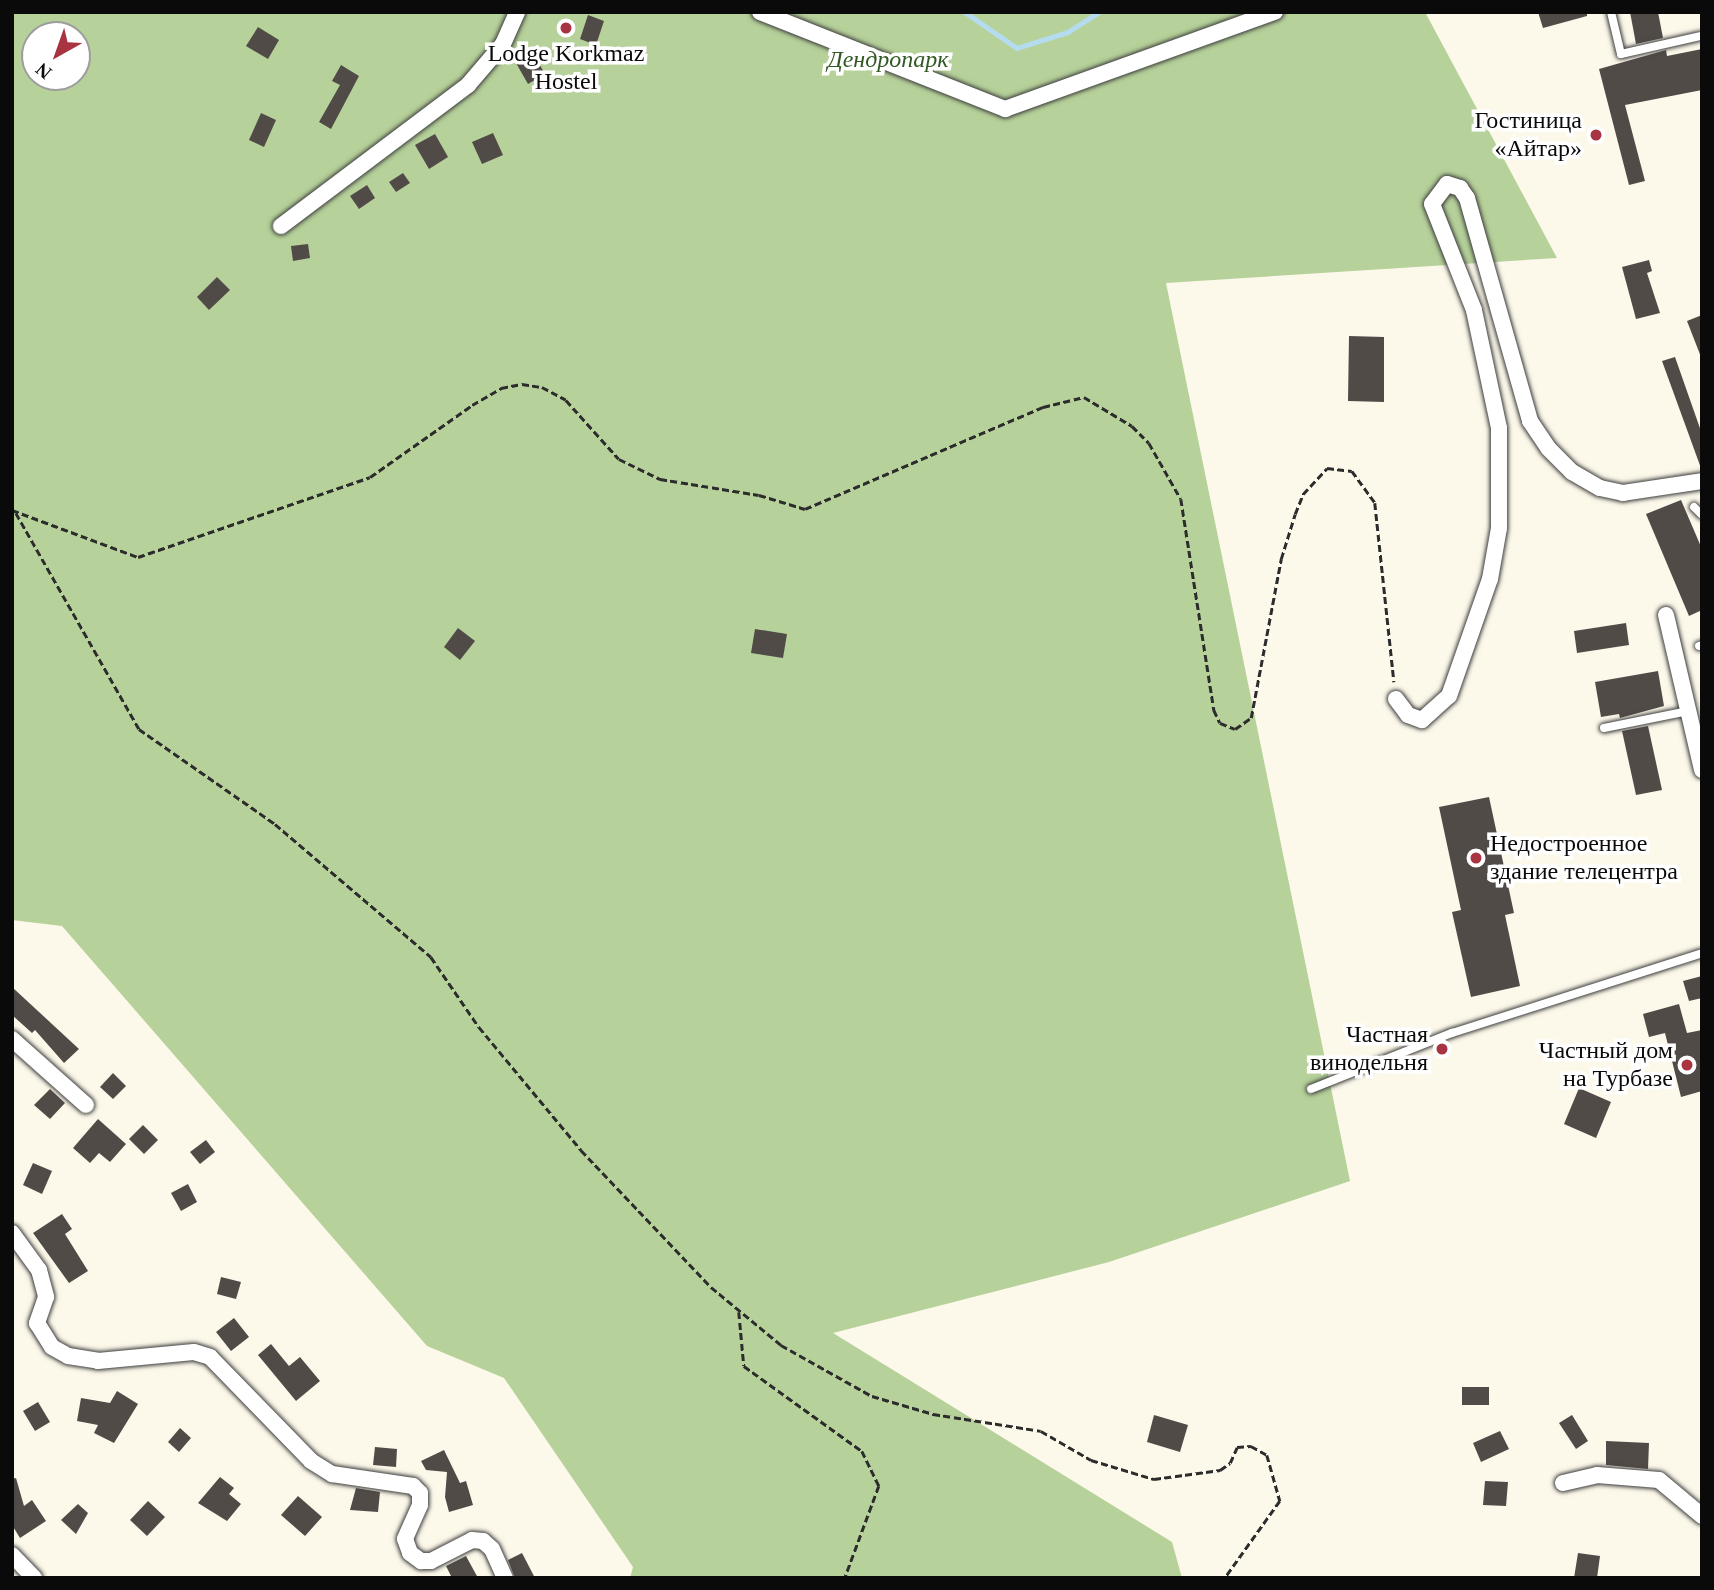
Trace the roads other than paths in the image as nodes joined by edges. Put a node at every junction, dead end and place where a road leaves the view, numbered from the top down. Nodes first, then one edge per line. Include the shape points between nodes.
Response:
1 (517, 12) edge
2 (760, 12) edge
3 (1275, 12) edge
4 (1612, 12) edge
5 (1700, 36) dead end
6 (281, 226) dead end
7 (1702, 481) edge
8 (1694, 507) dead end
9 (1702, 515) edge
10 (1666, 615) dead end
11 (1396, 699) road end
12 (1688, 711) junction
13 (1604, 728) dead end
14 (1702, 770) edge
15 (1702, 953) edge
16 (12, 1038) edge
17 (1311, 1089) dead end
18 (86, 1105) dead end
19 (12, 1233) edge
20 (1563, 1483) dead end
21 (1702, 1516) edge
22 (12, 1555) edge
23 (34, 1578) edge
24 (505, 1578) edge

1 - 6 street via 502,44 468,85
2 - 3 street via 1005,108
4 - 5 lane via 1621,54
7 - 11 street via 1623,493 1600,488 1572,472 1548,448 1531,421 1467,198 1461,188 1447,184 1432,204 1475,310 1499,428 1499,528 1490,579 1449,696 1422,720 1408,715
8 - 9 lane
10 - 12 street
12 - 13 lane
12 - 14 street
15 - 17 lane via 1452,1032
16 - 18 street
19 - 24 street via 39,1270 46,1297 37,1323 52,1347 68,1356 98,1361 194,1352 210,1357 311,1461 332,1474 414,1486 420,1504 405,1539 410,1553 421,1561 431,1561 472,1540 483,1541 492,1549
20 - 21 street via 1597,1475 1659,1480
22 - 23 street

